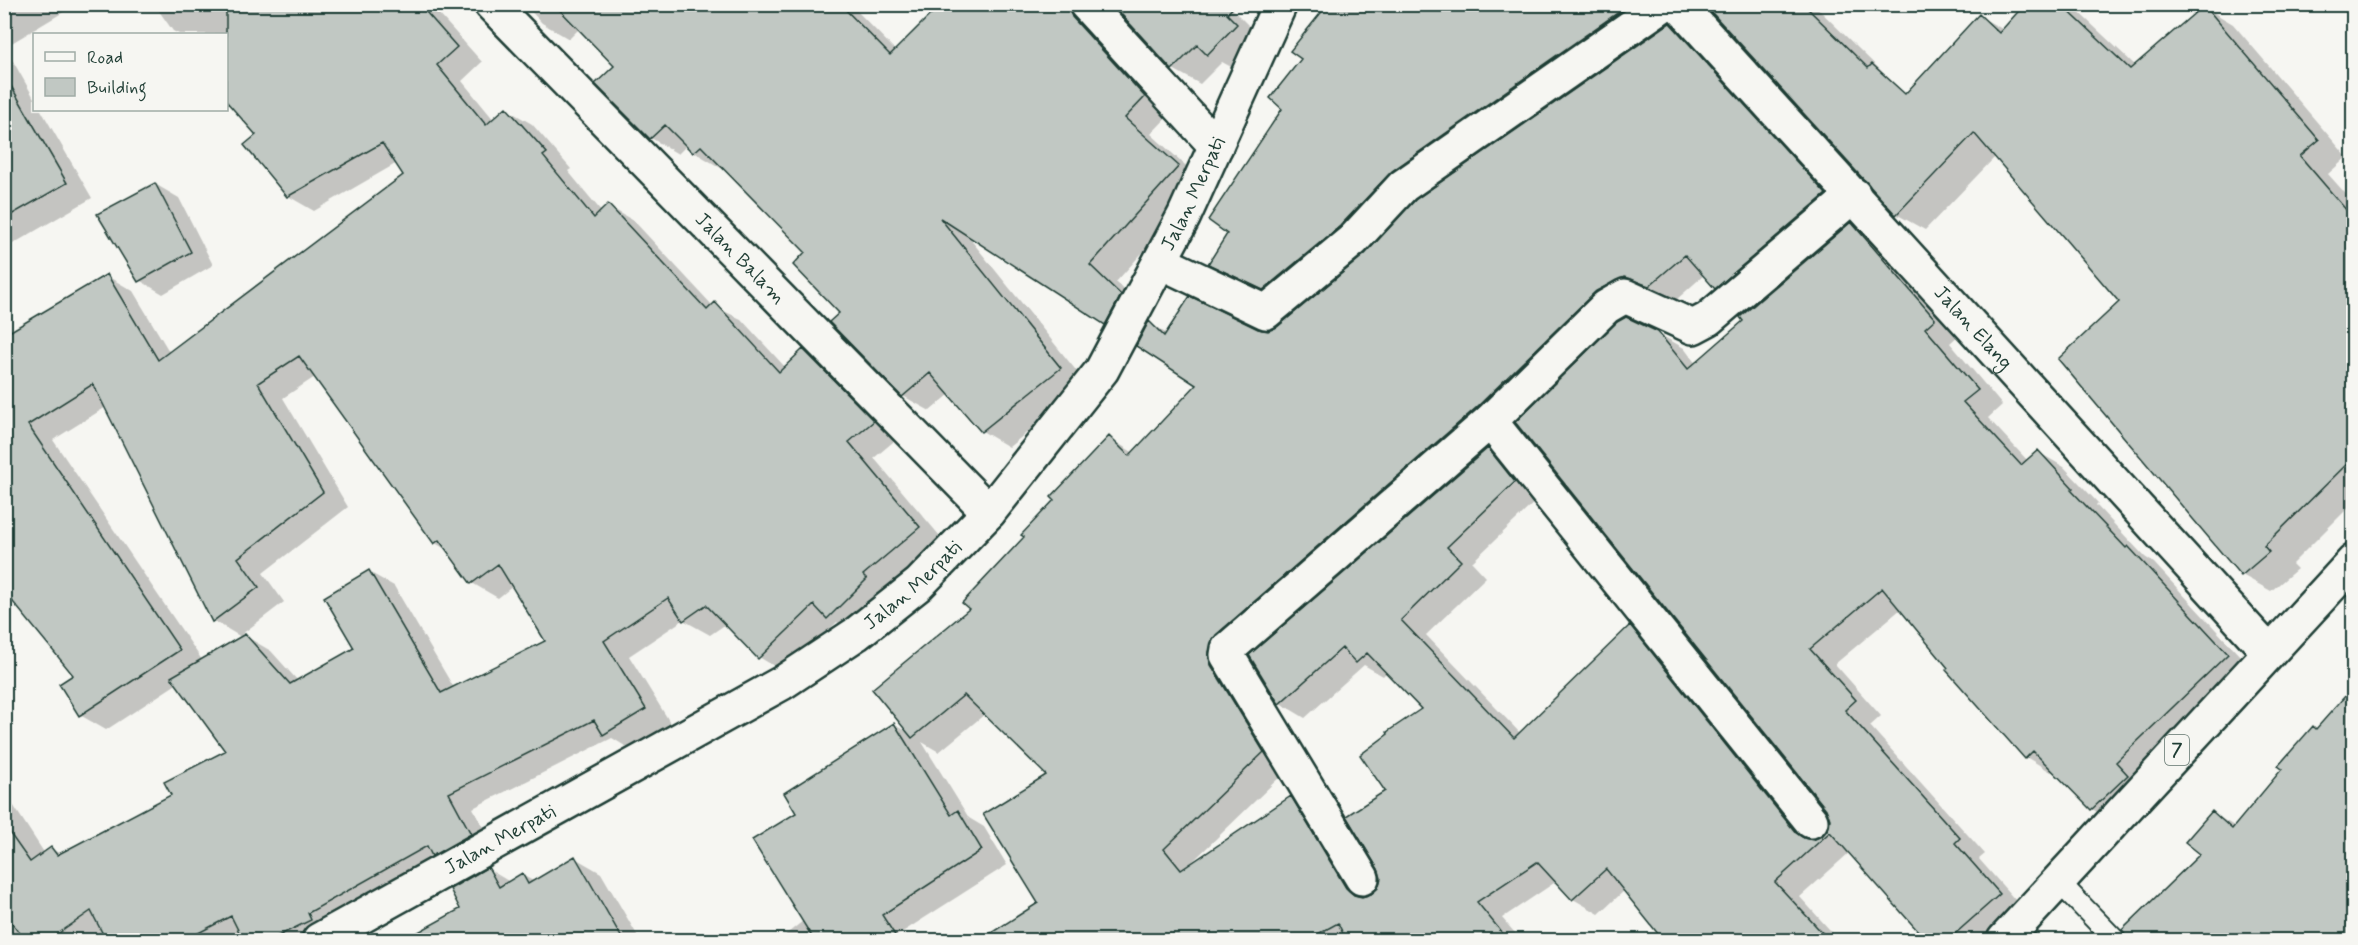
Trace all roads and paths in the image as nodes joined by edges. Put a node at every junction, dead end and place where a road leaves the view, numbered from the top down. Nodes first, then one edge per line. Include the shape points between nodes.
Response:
1 (491, 4) edge
2 (1086, 4) edge
3 (1280, 4) edge
4 (1664, 4) edge
5 (1678, 4) edge
6 (1216, 146) junction
7 (1854, 195) junction
8 (1161, 262) junction
9 (1490, 421) junction
10 (989, 512) junction
11 (2354, 561) edge
12 (2268, 651) junction
13 (1811, 821) dead end
14 (1362, 878) dead end
15 (2058, 881) junction
16 (319, 940) edge
17 (2004, 940) edge
18 (2115, 940) edge

1 - 10 main road, Jalan Balam
2 - 6 main road
3 - 6 main road, Jalan Merpati
4 - 8 main road via 1403,186 1353,240 1266,312
5 - 7 main road, Jalan Elang
6 - 8 main road, Jalan Merpati
7 - 9 main road via 1708,319 1693,327 1625,296 1606,307
7 - 12 main road, Jalan Elang
8 - 10 main road, Jalan Merpati via 1102,370
9 - 13 main road
9 - 14 main road via 1228,649 1227,655
10 - 16 main road, Jalan Merpati via 919,584 856,634 782,683
11 - 12 main road, 7
12 - 15 main road, 7
15 - 17 main road, 7
15 - 18 lane

